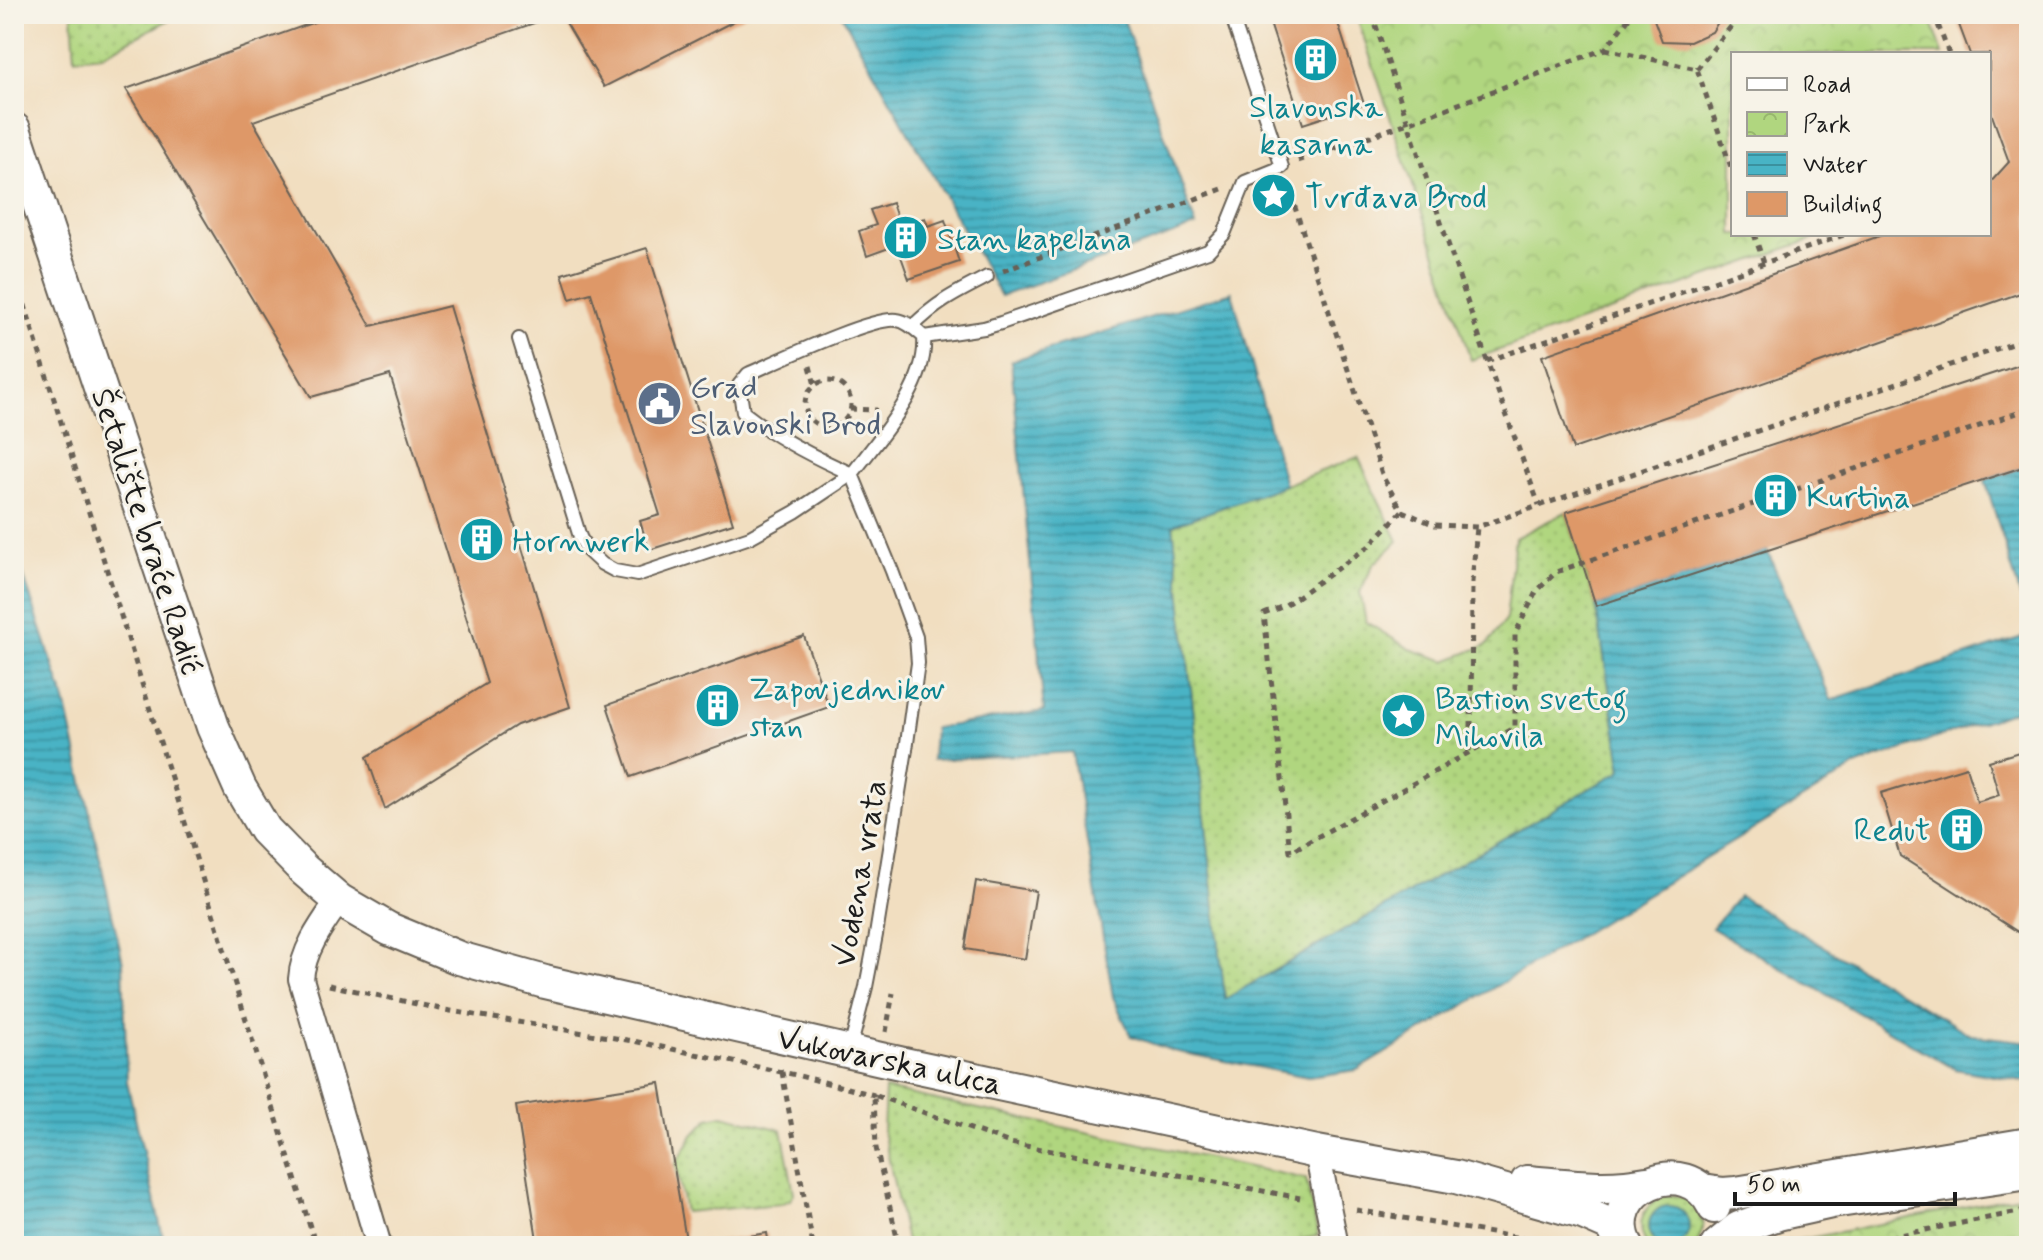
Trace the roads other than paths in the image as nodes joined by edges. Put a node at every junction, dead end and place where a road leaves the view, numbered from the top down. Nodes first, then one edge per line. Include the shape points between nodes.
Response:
1 (1231, 14) edge
2 (14, 129) edge
3 (987, 277) road end
4 (912, 327) junction
5 (924, 337) junction
6 (519, 339) dead end
7 (852, 474) junction
8 (339, 900) junction
9 (849, 1052) junction
10 (2029, 1144) edge
11 (1317, 1152) junction
12 (2029, 1173) edge
13 (1456, 1177) junction
14 (1647, 1183) junction
15 (1703, 1191) junction
16 (1625, 1243) edge
17 (379, 1246) edge
18 (1336, 1246) edge
19 (1716, 1246) edge

1 - 5 lane via 1282,167 1245,182 1224,234 1208,251 1001,323
2 - 8 main road, Šetalište braće Radić via 213,727 265,830
3 - 4 lane via 931,308
4 - 5 lane
4 - 7 lane via 898,320 873,323 748,374 739,385 743,412 750,418 805,453
5 - 7 lane via 921,370 898,412
6 - 7 lane via 580,537 587,550 615,571 637,575 750,537
7 - 9 lane, Vodena vrata via 916,637 918,663 876,935
8 - 9 main road, Vukovarska ulica via 389,929 459,958
8 - 17 street via 312,941 301,979
9 - 11 main road, Vukovarska ulica
10 - 15 main road via 1736,1193
11 - 13 main road, Vukovarska ulica
11 - 18 street
12 - 19 main road via 1778,1214 1739,1228
13 - 14 main road, Vukovarska ulica via 1606,1188
13 - 16 main road, Vukovarska ulica via 1583,1213 1608,1224
14 - 15 main road, Vukovarska ulica via 1677,1178
14 - 16 main road via 1626,1208
15 - 19 main road via 1718,1218

